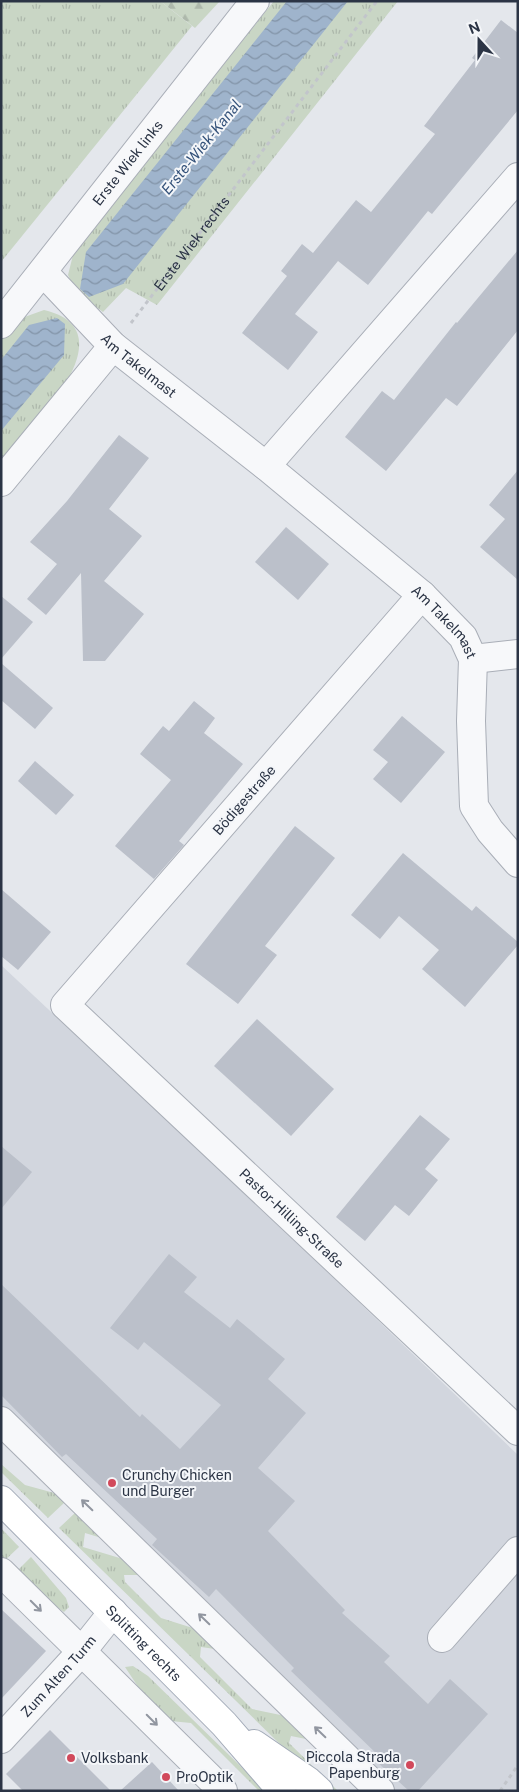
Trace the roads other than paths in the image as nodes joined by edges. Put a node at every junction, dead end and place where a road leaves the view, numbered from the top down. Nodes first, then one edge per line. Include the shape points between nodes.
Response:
1 (256, 1) edge
2 (518, 177) edge
3 (43, 272) junction
4 (1, 324) edge
5 (113, 346) junction
6 (266, 466) junction
7 (1, 482) edge
8 (422, 595) junction
9 (518, 654) edge
10 (473, 659) junction
11 (518, 863) edge
12 (66, 1005) joint
13 (1, 1421) edge
14 (518, 1432) edge
15 (1, 1500) edge
16 (518, 1551) edge
17 (1, 1572) edge
18 (113, 1612) junction
19 (442, 1638) dead end
20 (82, 1651) junction
21 (224, 1724) junction
22 (1, 1739) edge
23 (223, 1791) edge
24 (282, 1791) edge
25 (318, 1791) edge
26 (380, 1791) edge

1 - 3 street, Erste Wiek links
2 - 6 street
3 - 4 street, Erste Wiek links
3 - 5 street, Am Takelmast
5 - 6 street, Am Takelmast
5 - 7 street
6 - 8 street, Am Takelmast
8 - 10 street, Am Takelmast via 463,637
8 - 12 street, Bödigestraße
9 - 10 street
10 - 11 street, Am Takelmast via 474,806 490,831
12 - 14 street, Pastor-Hilling-Straße
26 -> 13 street
15 - 18 main road, Splitting rechts
16 - 19 street
17 -> 20 street
18 - 20 street, Zum Alten Turm
18 - 21 main road, Splitting rechts
20 - 22 street, Zum Alten Turm
20 -> 23 street
21 - 24 main road, Splitting rechts
21 - 25 main road

